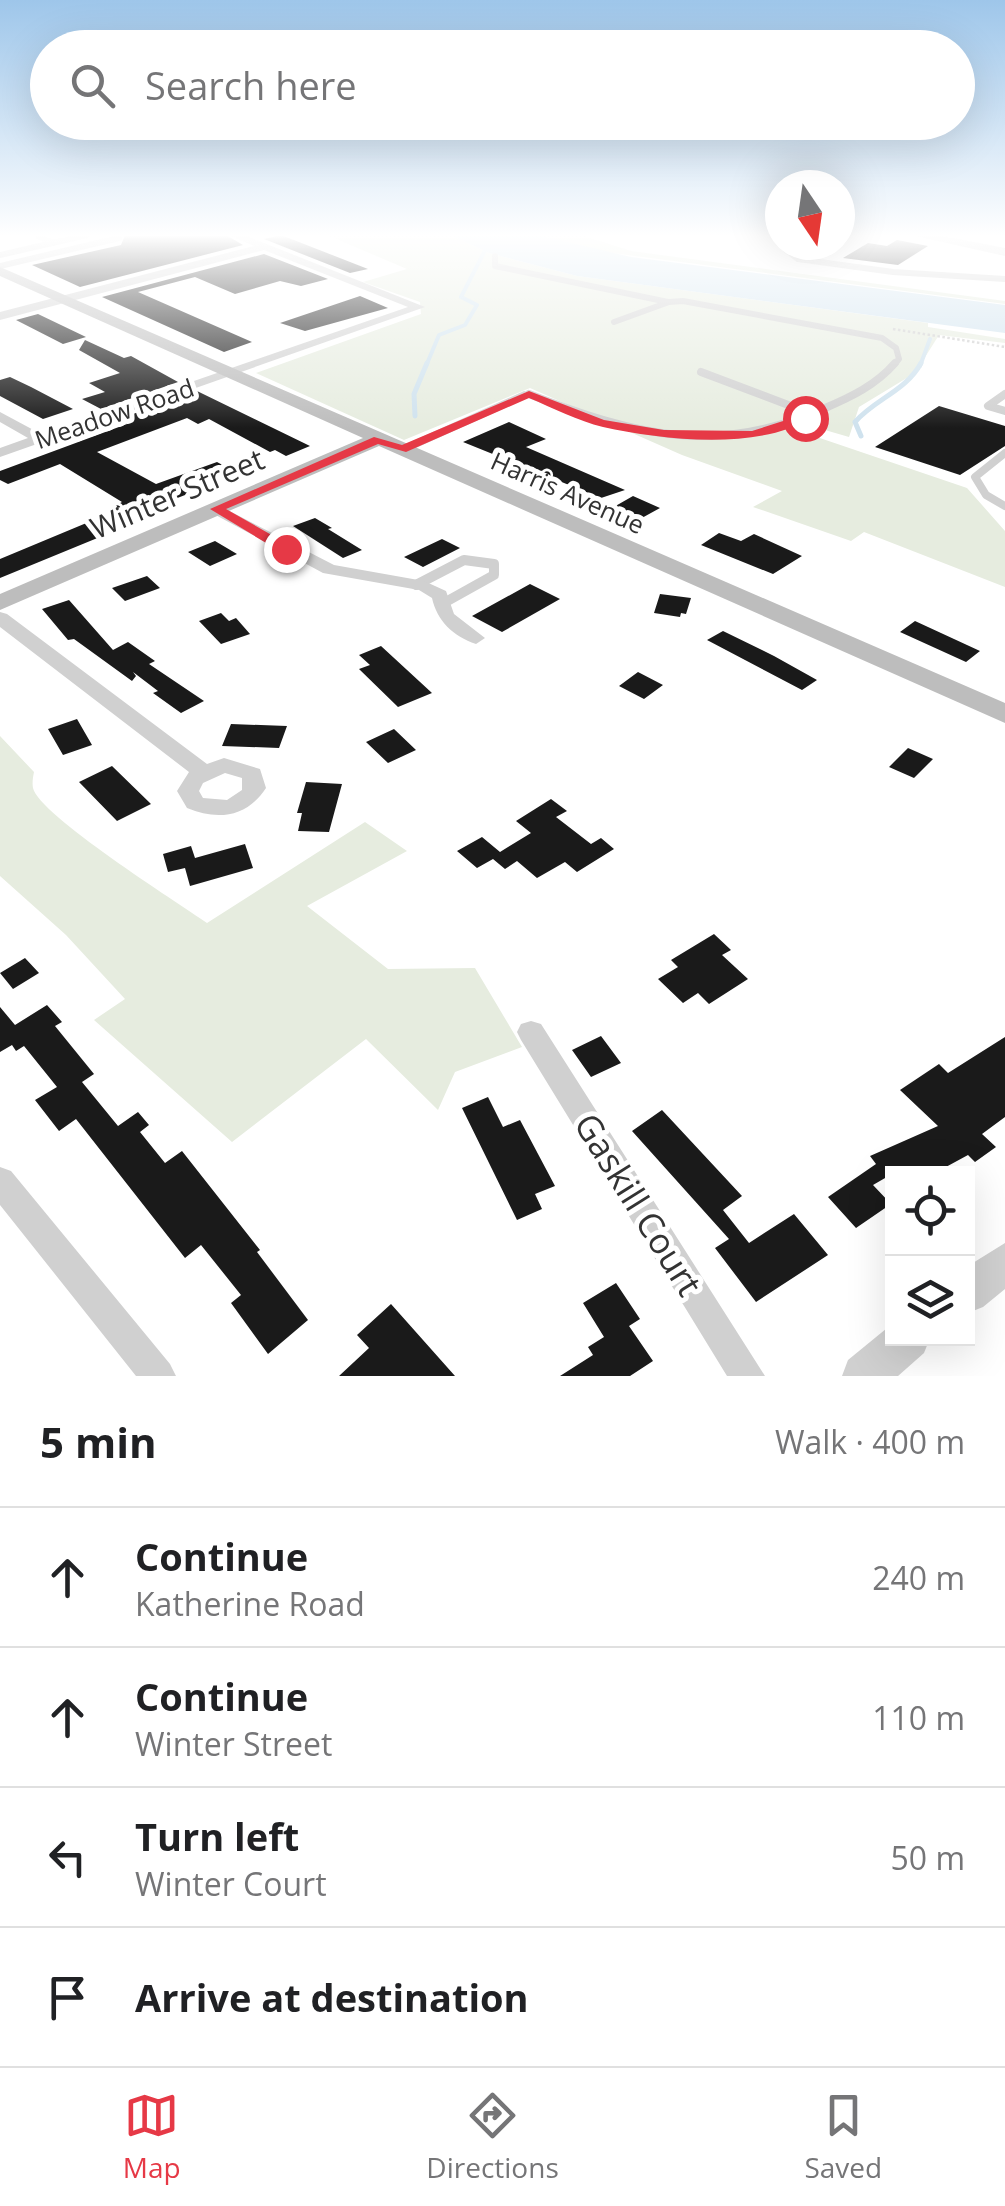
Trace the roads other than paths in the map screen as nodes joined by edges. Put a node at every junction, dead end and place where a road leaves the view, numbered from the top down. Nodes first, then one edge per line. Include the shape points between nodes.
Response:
1 (64, 299) edge
2 (399, 299) edge
3 (656, 299) edge
4 (61, 300) junction
5 (669, 302) junction
6 (0, 316) edge
7 (614, 322) dead end
8 (701, 372) dead end
9 (228, 373) junction
10 (529, 394) joint
11 (1005, 394) edge
12 (1005, 410) edge
13 (812, 414) junction
14 (0, 416) edge
15 (40, 439) junction
16 (378, 439) junction
17 (402, 450) junction
18 (1005, 452) edge
19 (0, 453) edge
20 (1005, 506) edge
21 (216, 509) junction
22 (416, 585) junction
23 (0, 603) edge
24 (442, 604) junction
25 (0, 618) edge
26 (476, 638) dead end
27 (1005, 714) edge
28 (202, 772) dead end
29 (531, 1032) dead end
30 (0, 1181) edge
31 (1005, 1263) edge
32 (975, 1287) edge
33 (158, 1376) edge
34 (747, 1376) edge

1 - 4 street
2 - 9 street, Meadow Road via 419,307
3 - 5 lane
4 - 6 street
4 - 9 main road, Harris Avenue
5 - 7 lane
5 - 13 lane via 852,330 896,348 899,359 879,379
8 - 13 lane
9 - 15 street, Meadow Road
9 - 16 main road, Harris Avenue
10 - 13 lane via 602,423 664,434 753,435
10 - 17 street
11 - 12 lane via 988,406
14 - 15 street
15 - 19 street, Meadow Road
16 - 17 main road, Harris Avenue
16 - 21 main road, Winter Street
17 - 27 main road, Harris Avenue
18 - 20 lane via 975,477 986,495
21 - 22 street via 330,569
21 - 23 main road, Winter Street
22 - 24 street via 440,596
22 - 24 lane via 463,560 494,564 494,575
24 - 26 street via 445,616
25 - 28 street
29 - 34 street, Gaskill Court
30 - 33 street
31 - 32 street

